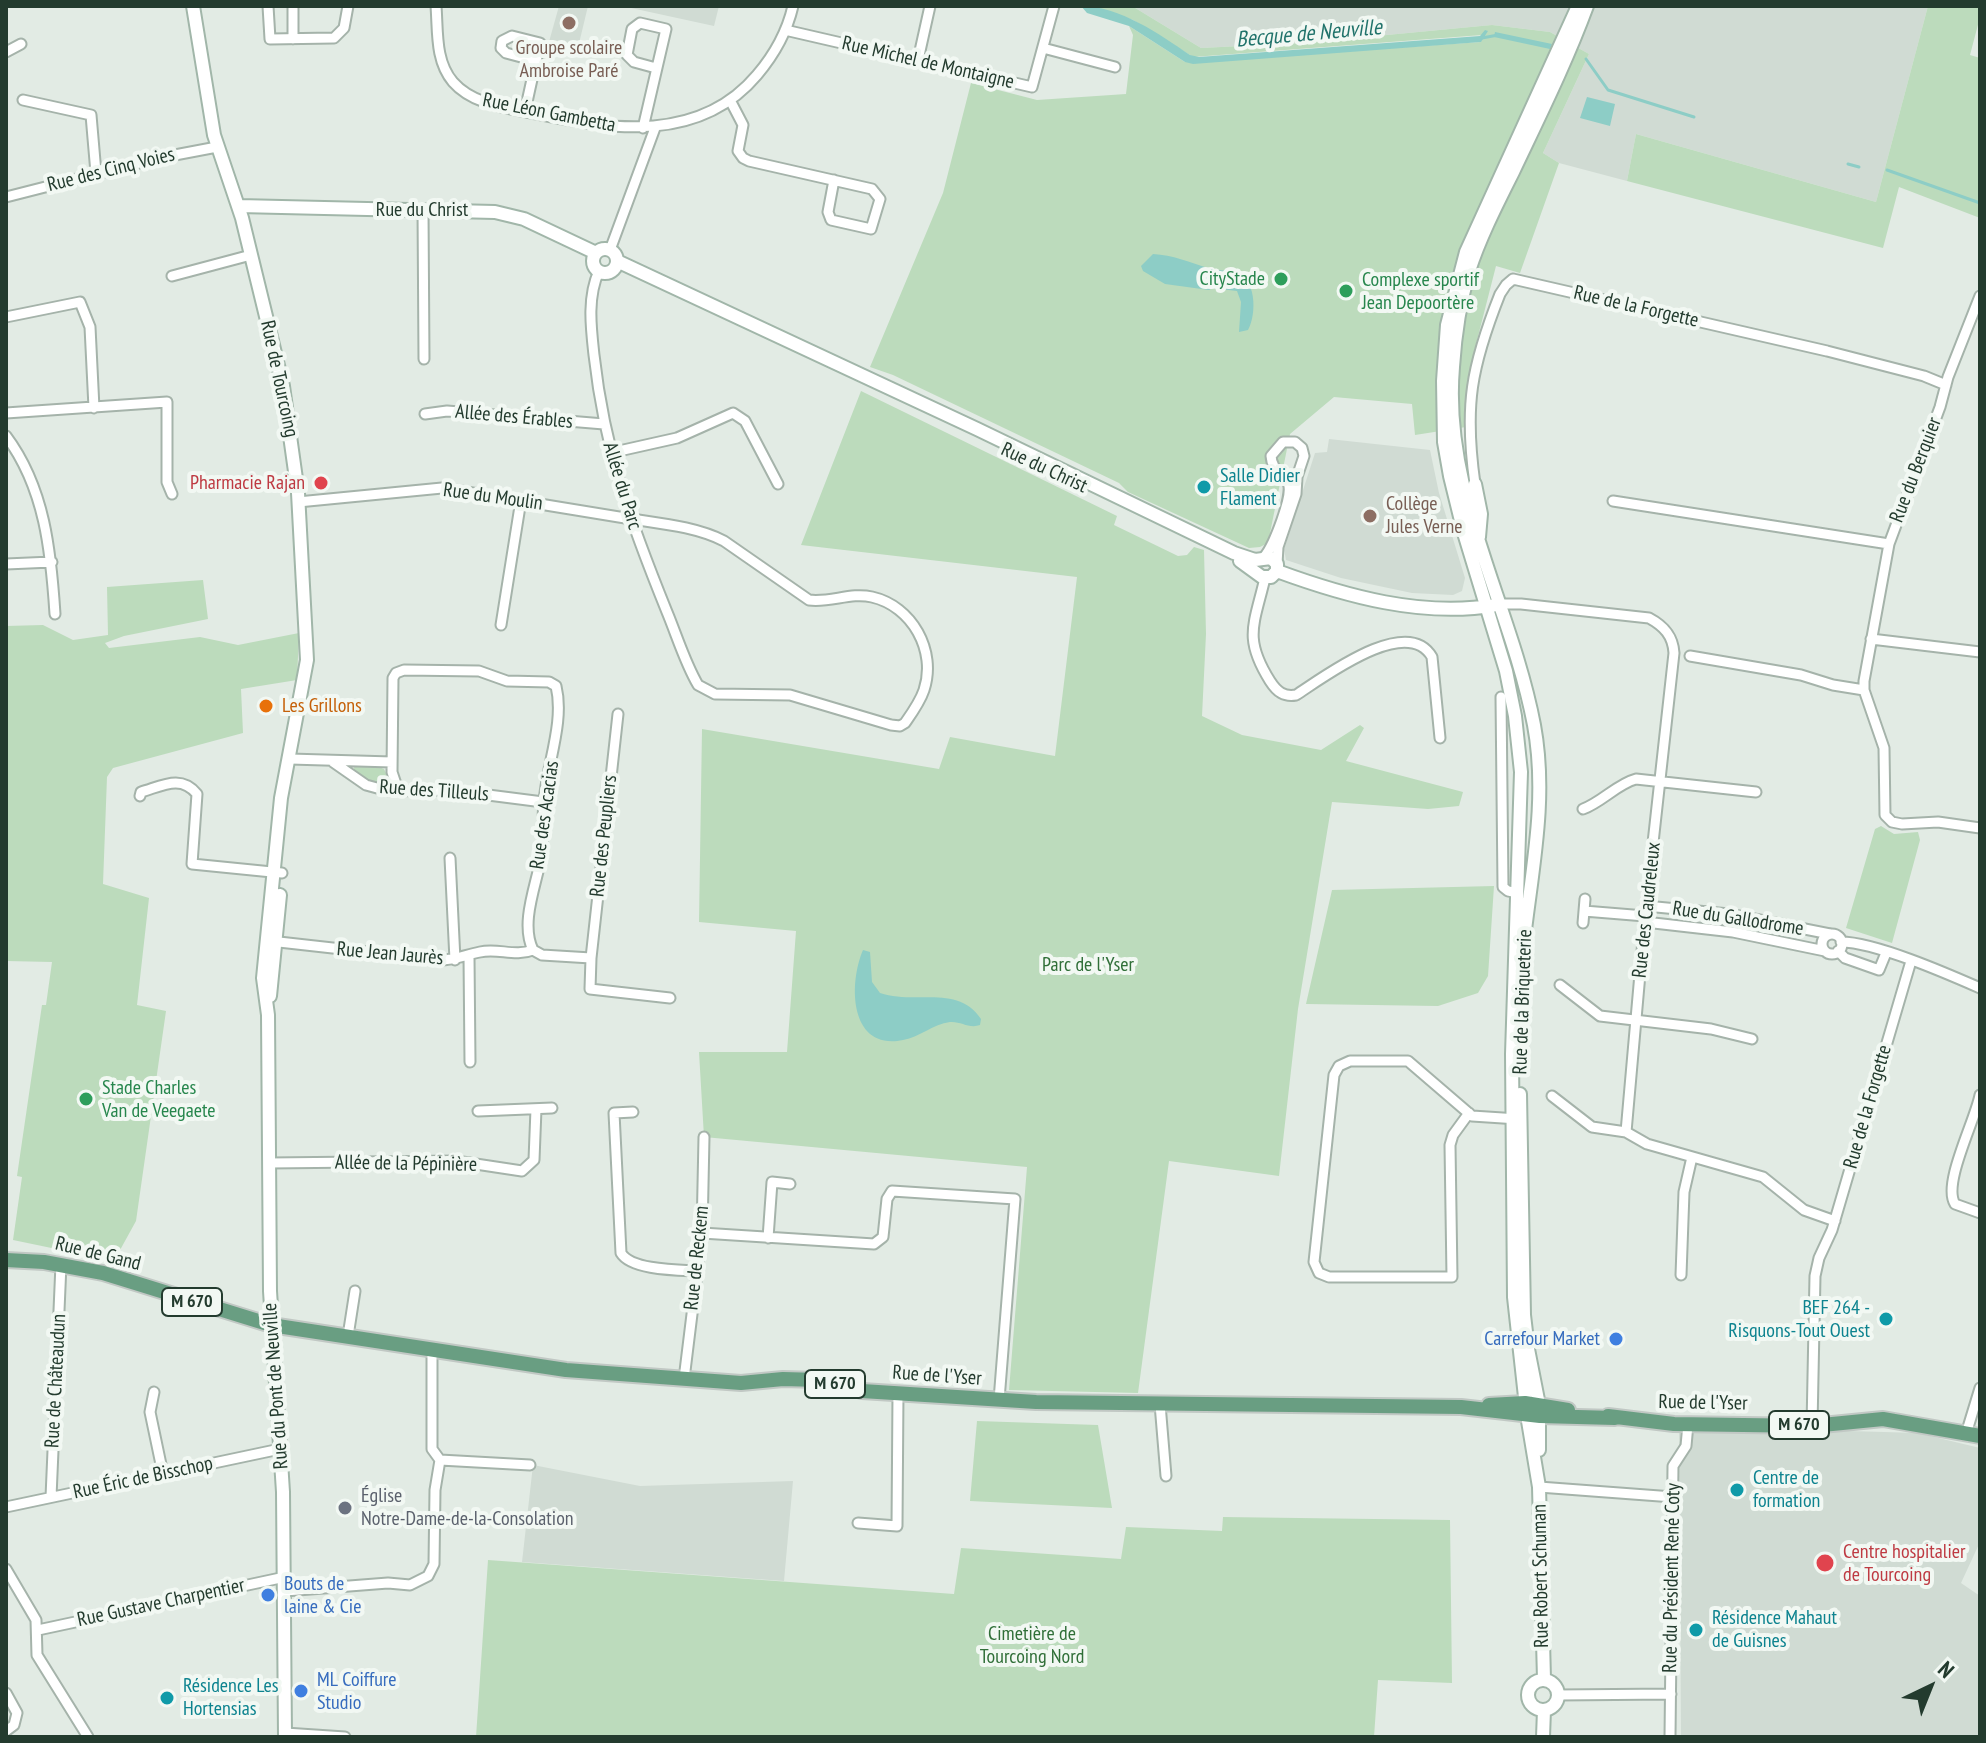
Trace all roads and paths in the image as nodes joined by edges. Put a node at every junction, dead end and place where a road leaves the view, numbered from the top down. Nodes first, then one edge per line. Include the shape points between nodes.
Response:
1 (193, 6) edge
2 (268, 6) edge
3 (293, 6) edge
4 (348, 6) edge
5 (436, 6) edge
6 (793, 6) edge
7 (930, 6) edge
8 (1054, 6) edge
9 (1578, 6) edge
10 (1587, 6) edge
11 (785, 30) junction
12 (293, 39) junction
13 (21, 44) dead end
14 (1043, 48) junction
15 (6, 52) edge
16 (1563, 54) junction
17 (918, 60) junction
18 (536, 61) dead end
19 (1115, 67) dead end
20 (656, 68) junction
21 (23, 100) dead end
22 (730, 100) junction
23 (525, 111) junction
24 (643, 128) junction
25 (655, 128) junction
26 (217, 147) junction
27 (96, 173) junction
28 (834, 180) junction
29 (6, 197) edge
30 (239, 206) junction
31 (423, 209) junction
32 (596, 253) junction
33 (251, 255) junction
34 (614, 256) junction
35 (599, 271) junction
36 (172, 276) dead end
37 (1979, 303) edge
38 (6, 317) edge
39 (424, 359) dead end
40 (1946, 385) junction
41 (94, 408) junction
42 (6, 413) edge
43 (425, 414) dead end
44 (604, 424) junction
45 (6, 436) edge
46 (1444, 442) junction
47 (610, 453) junction
48 (1472, 462) junction
49 (1458, 464) junction
50 (1450, 476) junction
51 (778, 484) dead end
52 (1475, 484) joint
53 (172, 494) dead end
54 (521, 500) junction
55 (1613, 501) dead end
56 (298, 502) junction
57 (630, 519) junction
58 (1478, 540) junction
59 (1889, 544) junction
60 (52, 562) junction
61 (6, 564) edge
62 (1267, 567) junction
63 (1494, 605) junction
64 (55, 614) dead end
65 (501, 625) dead end
66 (1871, 639) junction
67 (1980, 652) edge
68 (1690, 656) dead end
69 (1864, 690) junction
70 (1501, 697) dead end
71 (618, 714) dead end
72 (905, 723) joint
73 (1440, 738) dead end
74 (290, 759) junction
75 (333, 762) junction
76 (392, 762) junction
77 (1661, 781) junction
78 (405, 790) junction
79 (1756, 792) dead end
80 (140, 796) dead end
81 (543, 802) junction
82 (1583, 809) dead end
83 (1980, 828) edge
84 (450, 858) dead end
85 (278, 873) junction
86 (1532, 877) junction
87 (1518, 893) junction
88 (1585, 899) dead end
89 (1584, 911) junction
90 (1645, 915) junction
91 (1583, 923) dead end
92 (1525, 927) junction
93 (1830, 934) junction
94 (271, 941) junction
95 (1840, 947) junction
96 (533, 950) junction
97 (1825, 951) junction
98 (1886, 953) junction
99 (469, 956) junction
100 (591, 958) junction
101 (455, 960) junction
102 (1911, 961) junction
103 (1560, 985) dead end
104 (1980, 988) edge
105 (670, 998) dead end
106 (1636, 1020) junction
107 (268, 1035) joint
108 (1752, 1039) dead end
109 (470, 1062) dead end
110 (1980, 1095) edge
111 (1552, 1096) dead end
112 (552, 1108) dead end
113 (536, 1109) junction
114 (478, 1111) dead end
115 (633, 1112) dead end
116 (1469, 1113) junction
117 (1978, 1115) edge
118 (1516, 1119) junction
119 (1626, 1132) junction
120 (704, 1137) dead end
121 (1692, 1157) junction
122 (269, 1163) junction
123 (790, 1184) dead end
124 (1980, 1213) edge
125 (1835, 1221) junction
126 (702, 1233) junction
127 (768, 1238) junction
128 (6, 1260) edge
129 (61, 1264) junction
130 (697, 1271) junction
131 (1681, 1275) dead end
132 (355, 1291) dead end
133 (271, 1325) junction
134 (348, 1336) junction
135 (432, 1350) junction
136 (684, 1379) junction
137 (1980, 1388) edge
138 (154, 1392) dead end
139 (898, 1393) junction
140 (999, 1400) junction
141 (1160, 1404) junction
142 (1533, 1410) junction
143 (1688, 1424) junction
144 (1812, 1426) junction
145 (1973, 1435) edge
146 (280, 1449) junction
147 (440, 1460) junction
148 (530, 1465) dead end
149 (163, 1474) junction
150 (1166, 1476) dead end
151 (1539, 1487) junction
152 (51, 1497) junction
153 (1673, 1497) junction
154 (6, 1507) edge
155 (858, 1523) dead end
156 (6, 1569) edge
157 (285, 1577) junction
158 (285, 1591) junction
159 (38, 1630) junction
160 (1544, 1679) junction
161 (6, 1693) edge
162 (1671, 1694) junction
163 (1558, 1695) junction
164 (1544, 1710) junction
165 (6, 1731) edge
166 (283, 1736) edge
167 (88, 1737) edge
168 (345, 1737) edge
169 (1543, 1737) edge
170 (1670, 1737) edge

1 - 26 street, Rue de Tourcoing
2 - 12 street via 270,39
3 - 12 street
4 - 12 street via 337,37
5 - 23 street, Rue Léon Gambetta via 440,58 450,78 472,98
6 - 11 street, Rue Léon Gambetta
7 - 17 street
8 - 14 street, Rue Michel de Montaigne
9 - 16 street
10 - 16 street
11 - 17 street, Rue Michel de Montaigne
11 - 22 street, Rue Léon Gambetta via 765,66
13 - 15 street
14 - 17 street, Rue Michel de Montaigne via 1032,87
14 - 19 street
16 - 46 street via 1478,221 1460,269 1445,350
16 - 49 street via 1469,273 1452,371
18 - 23 street
20 - 20 street via 627,55 632,29 640,23 666,29
20 - 24 street
21 - 27 street via 91,115
22 - 25 street, Rue Léon Gambetta via 702,116
22 - 28 street via 743,125 738,151 743,158
23 - 24 street, Rue Léon Gambetta via 591,125
24 - 25 street, Rue Léon Gambetta
25 - 34 street
26 - 27 street, Rue des Cinq Voies
26 - 30 street, Rue de Tourcoing
27 - 29 street, Rue des Cinq Voies
28 - 28 street via 828,216 871,229 879,195
30 - 31 street, Rue du Christ
30 - 33 street, Rue de Tourcoing
31 - 32 street, Rue du Christ via 504,213
31 - 39 street
32 - 34 street via 603,249
32 - 35 street via 593,263
33 - 36 street
33 - 56 street, Rue de Tourcoing via 287,404
34 - 35 street via 611,271
34 - 62 street, Rue du Christ
35 - 44 street, Allée du Parc via 591,324
37 - 40 street, Rue du Berquier
38 - 41 street via 80,302 90,327
40 - 48 street, Rue de la Forgette via 1827,351 1518,279 1506,285 1472,381
40 - 59 street, Rue du Berquier
41 - 42 street
41 - 53 street via 167,402 167,482
43 - 44 street, Allée des Érables
44 - 47 street, Allée du Parc
45 - 60 street via 36,495
46 - 49 street
46 - 50 street
47 - 51 street via 677,438 733,413 745,421
47 - 57 street, Allée du Parc
48 - 49 street
48 - 52 street, Rue de la Forgette
49 - 50 street
49 - 58 street
50 - 63 street via 1464,533
52 - 58 street via 1481,514
54 - 56 street, Rue du Moulin via 442,488
54 - 57 street, Rue du Moulin
54 - 65 street
55 - 59 street
56 - 74 street, Rue de Tourcoing via 308,647
57 - 72 street, Allée du Parc via 693,676 703,689 715,694 782,693 891,725
57 - 72 street, Rue du Moulin via 724,541 809,600 864,596 902,613 922,638 928,668 921,698
58 - 63 street
59 - 66 street, Rue du Berquier
60 - 61 street
60 - 64 street
62 - 62 street via 1296,494 1304,456 1295,442 1283,442 1271,456 1290,492
62 - 63 street, Rue du Christ via 1397,604 1442,609
62 - 73 street via 1252,643 1277,691 1296,695 1377,646 1417,644 1432,657
63 - 77 street, Rue des Caudreleux via 1644,617 1664,628 1674,653
63 - 86 street, Rue de la Briqueterie via 1525,687 1538,750 1540,806
63 - 87 street, Rue de la Briqueterie via 1519,747
66 - 67 street
66 - 69 street, Rue du Berquier
68 - 69 street
69 - 83 street, Rue du Berquier via 1884,748 1884,811 1889,820
70 - 87 street, Rue de la Briqueterie via 1503,887
71 - 100 street, Rue des Peupliers
74 - 75 street, Rue des Tilleuls
74 - 85 street, Rue de Tourcoing
75 - 76 street, Rue des Tilleuls
75 - 78 street, Rue des Tilleuls via 369,786
76 - 78 street via 393,780
76 - 81 street, Rue des Acacias via 393,678 399,671 479,671 507,681 549,682 557,691 556,719
77 - 79 street
77 - 82 street via 1632,780
77 - 90 street, Rue des Caudreleux
78 - 81 street, Rue des Tilleuls
80 - 85 street via 175,782 187,783 197,794 192,864
81 - 96 street, Rue des Acacias via 542,849 530,918
84 - 101 street
85 - 94 street, Rue de Tourcoing
86 - 87 street
86 - 92 street, Rue de la Briqueterie
87 - 92 street
87 - 118 street, Rue de la Briqueterie
88 - 89 street
89 - 90 street
89 - 91 street
90 - 93 street, Rue du Gallodrome via 1729,914
90 - 97 street, Rue du Gallodrome
90 - 106 street, Rue des Caudreleux
92 - 118 street, Rue de la Briqueterie
93 - 95 street via 1838,936
93 - 97 street via 1823,941
94 - 101 street, Rue Jean Jaurès
94 - 107 street, Rue de Tourcoing
95 - 97 street
95 - 98 street via 1852,942
95 - 98 street via 1845,958 1879,970
96 - 99 street, Rue Jean Jaurès
96 - 100 street, Rue Jean Jaurès
98 - 102 street
99 - 101 street, Rue Jean Jaurès
99 - 109 street
100 - 105 street via 590,989
102 - 104 street
102 - 125 street, Rue de la Forgette
103 - 106 street via 1600,1016
106 - 108 street
106 - 119 street, Rue des Caudreleux
107 - 122 street, Rue du Pont de Neuville
110 - 117 street
111 - 119 street via 1592,1127
112 - 113 street
113 - 114 street
113 - 122 street, Allée de la Pépinière via 534,1160 522,1171 451,1161
115 - 130 street via 614,1113 621,1253 636,1264
116 - 116 street via 1408,1061 1350,1061 1339,1066 1314,1262 1319,1273 1452,1277 1450,1145
116 - 118 street
117 - 124 street via 1950,1194 1958,1206
118 - 142 street, Rue de la Briqueterie
119 - 121 street
120 - 126 street, Rue de Reckem
121 - 125 street via 1768,1179 1804,1210
121 - 131 street via 1684,1192
122 - 133 street, Rue du Pont de Neuville
123 - 127 street via 772,1182
125 - 144 street, Rue de la Forgette via 1815,1276
126 - 127 street
126 - 130 street, Rue de Reckem
127 - 140 street via 877,1243 894,1190 1015,1199
128 - 129 main road, Rue de Gand / M 670
129 - 133 main road, Rue de Gand / M 670
129 - 152 street, Rue de Châteaudun
130 - 136 street, Rue de Reckem
132 - 134 street
133 - 134 main road, Rue de l'Yser / M 670
133 - 146 street, Rue du Pont de Neuville
134 - 135 main road, Rue de l'Yser / M 670
135 - 136 main road, Rue de l'Yser / M 670 via 566,1370
135 - 147 street via 432,1449
136 - 139 main road, Rue de l'Yser / M 670 via 819,1380
137 - 145 street
138 - 149 street via 150,1412
139 - 140 main road, Rue de l'Yser / M 670
139 - 155 street via 897,1526
140 - 141 main road, Rue de l'Yser / M 670
141 - 142 main road, Rue de l'Yser / M 670
141 - 150 street
142 - 143 main road, Rue de l'Yser / M 670
142 - 151 street, Rue Robert Schuman
143 - 144 main road, Rue de l'Yser / M 670
143 - 153 street, Rue du Président René Coty via 1686,1446 1673,1466
144 - 145 main road, Rue de l'Yser / M 670 via 1883,1419
146 - 149 street, Rue Éric de Bisschop
146 - 157 street, Rue du Pont de Neuville
147 - 148 street
147 - 158 street via 433,1568 428,1576 406,1586
149 - 152 street, Rue Éric de Bisschop
151 - 153 street
151 - 160 street, Rue Robert Schuman
152 - 154 street, Rue Éric de Bisschop
153 - 162 street, Rue du Président René Coty
156 - 159 street
157 - 158 street, Rue du Pont de Neuville
157 - 159 street, Rue Gustave Charpentier
158 - 166 street, Rue du Pont de Neuville
159 - 167 street via 37,1655
160 - 163 street via 1553,1683
160 - 164 street via 1532,1683 1527,1695 1532,1706
161 - 165 street via 17,1713
162 - 163 street
162 - 170 street, Rue du Président René Coty
163 - 164 street
164 - 169 street
166 - 168 street

